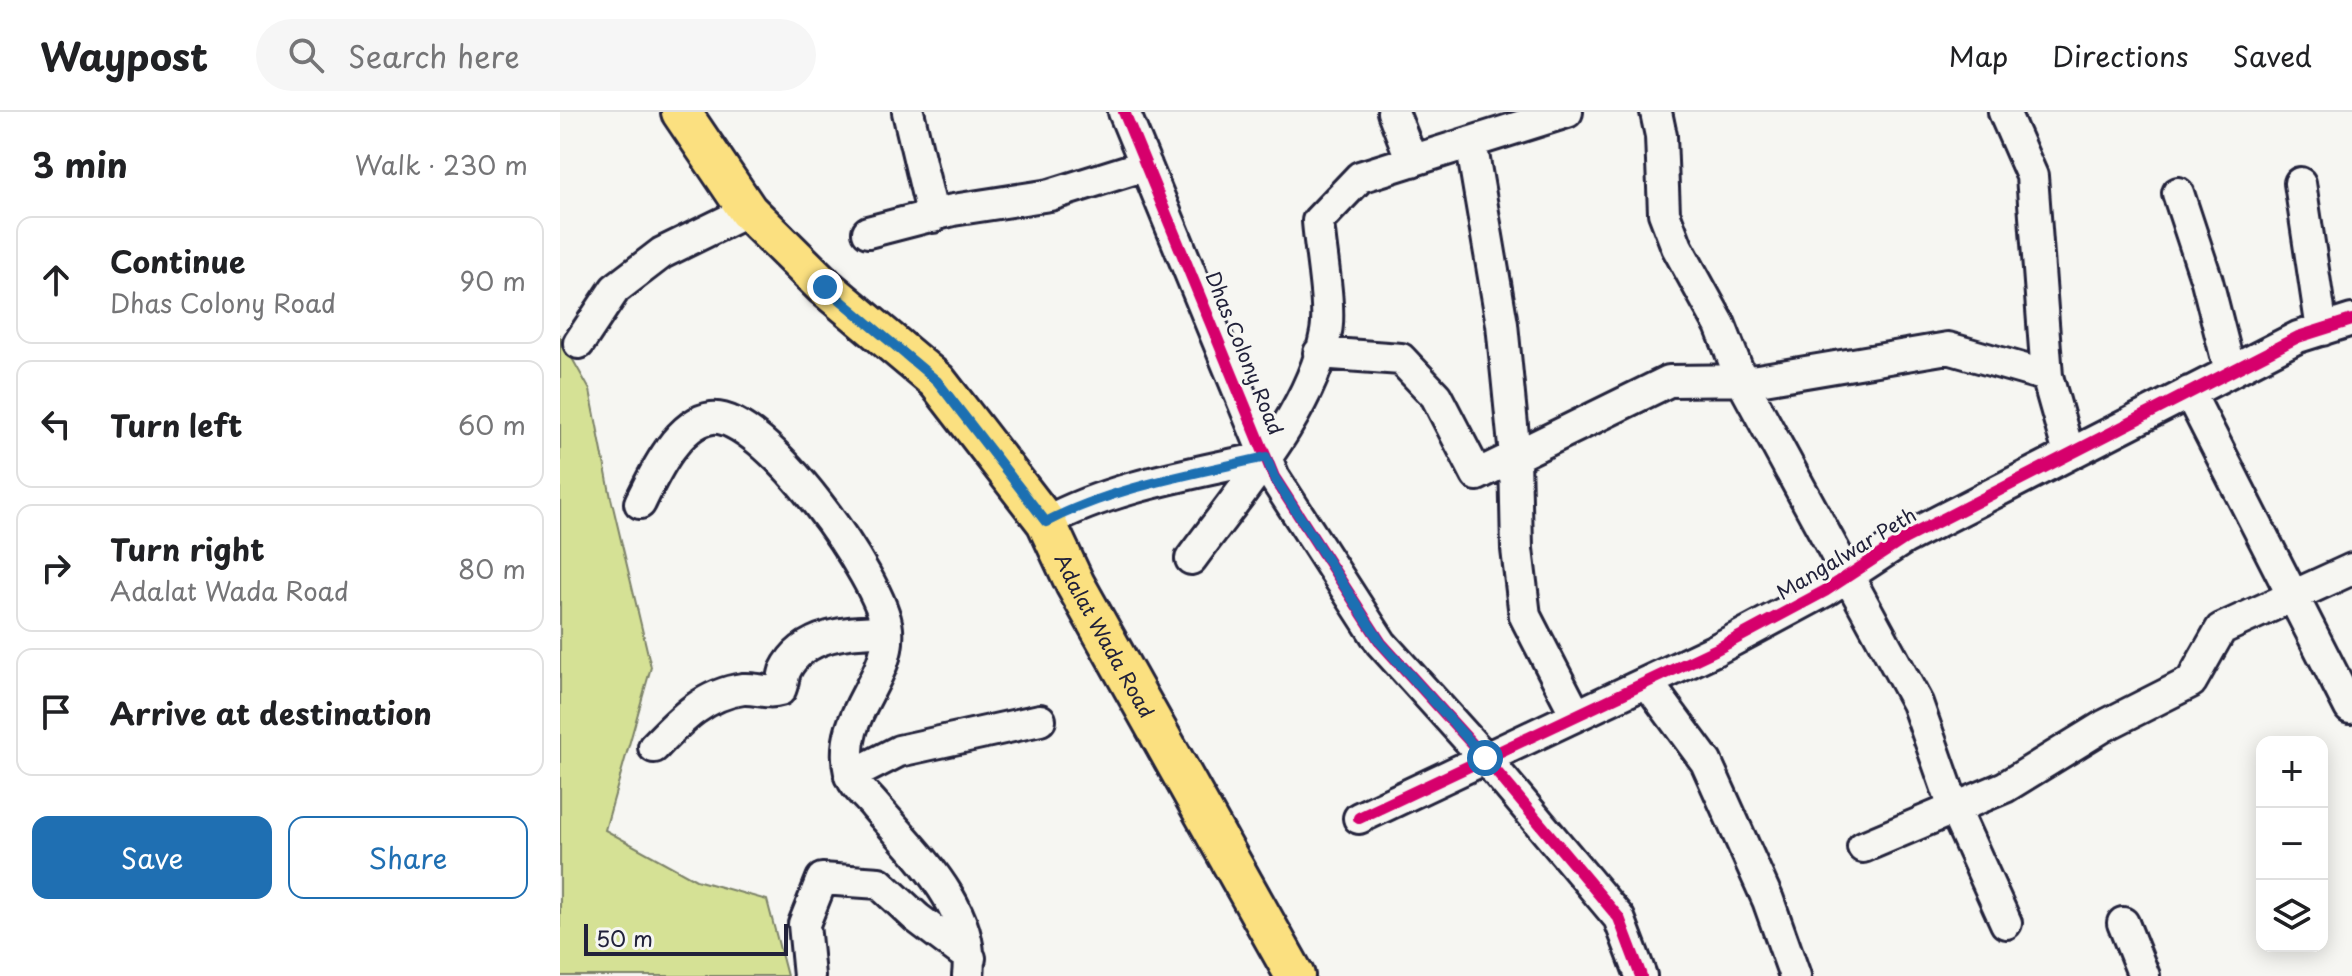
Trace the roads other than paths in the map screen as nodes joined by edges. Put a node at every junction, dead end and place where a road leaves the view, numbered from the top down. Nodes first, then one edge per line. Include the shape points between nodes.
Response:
1 (681, 112) edge
2 (908, 112) edge
3 (1124, 112) edge
4 (1393, 112) edge
5 (1567, 112) edge
6 (1656, 112) edge
7 (2004, 112) edge
8 (1511, 120) edge
9 (1471, 142) junction
10 (1412, 161) junction
11 (1146, 165) junction
12 (2300, 183) dead end
13 (2178, 193) dead end
14 (748, 211) junction
15 (933, 217) junction
16 (868, 232) dead end
17 (2352, 320) edge
18 (2322, 330) junction
19 (579, 343) dead end
20 (1319, 353) junction
21 (2230, 371) junction
22 (2047, 376) junction
23 (1742, 381) junction
24 (2189, 392) junction
25 (2069, 454) junction
26 (1515, 456) junction
27 (1266, 457) junction
28 (640, 503) dead end
29 (1046, 522) junction
30 (1191, 559) dead end
31 (2352, 569) edge
32 (1846, 577) junction
33 (2291, 594) junction
34 (887, 631) junction
35 (1647, 682) junction
36 (2350, 708) edge
37 (1576, 715) junction
38 (1040, 720) dead end
39 (654, 747) dead end
40 (1485, 758) junction
41 (850, 776) junction
42 (1954, 808) junction
43 (1359, 818) dead end
44 (1863, 847) dead end
45 (2006, 923) dead end
46 (2123, 923) dead end
47 (969, 967) edge
48 (809, 976) edge
49 (1295, 976) edge
50 (1641, 976) edge
51 (1795, 976) edge
52 (2144, 976) edge

1 - 14 main road, Adalat Wada Road
2 - 15 street
3 - 11 street, Dhas Colony Road
4 - 10 street
5 - 8 street
6 - 23 street via 1664,213
7 - 22 street via 2032,176
8 - 9 street
9 - 10 street
9 - 26 street via 1502,324
10 - 20 street via 1360,177 1318,221 1327,330
11 - 15 street via 1050,195
11 - 27 street, Dhas Colony Road
12 - 18 street
13 - 21 street
14 - 19 street via 662,253 615,289
14 - 29 main road, Adalat Wada Road via 825,287 937,381
15 - 16 street
17 - 18 street, Mangalwar Peth
18 - 21 street, Mangalwar Peth
20 - 26 street via 1401,359 1436,396 1477,475
20 - 27 street via 1308,386
21 - 24 street, Mangalwar Peth
22 - 23 street via 1948,348
22 - 25 street
23 - 26 street via 1669,381
23 - 32 street
24 - 25 street, Mangalwar Peth
24 - 33 street
25 - 32 street, Mangalwar Peth via 1904,539
26 - 37 street via 1525,616
27 - 29 street via 1146,485
27 - 30 street
27 - 40 street, Dhas Colony Road via 1381,643
28 - 34 street via 661,459 692,427 710,418 728,418 755,436 825,511 878,595
29 - 49 main road, Adalat Wada Road via 1075,584
31 - 33 street
32 - 35 street, Mangalwar Peth
32 - 42 street via 1917,703
33 - 36 street
33 - 42 street via 2221,629 2191,682 2104,726 2005,787
34 - 39 street via 849,631 825,638 796,655 780,690 738,690 704,703 687,712
34 - 41 street via 883,659 847,735
35 - 37 street, Mangalwar Peth
35 - 51 street via 1706,762 1768,900
37 - 40 street, Mangalwar Peth
38 - 41 street via 899,751
40 - 43 street, Mangalwar Peth
40 - 50 street, Dhas Colony Road via 1619,918
41 - 47 street via 955,904
42 - 44 street
42 - 45 street
46 - 52 street
47 - 48 street via 879,883 822,879 804,924

